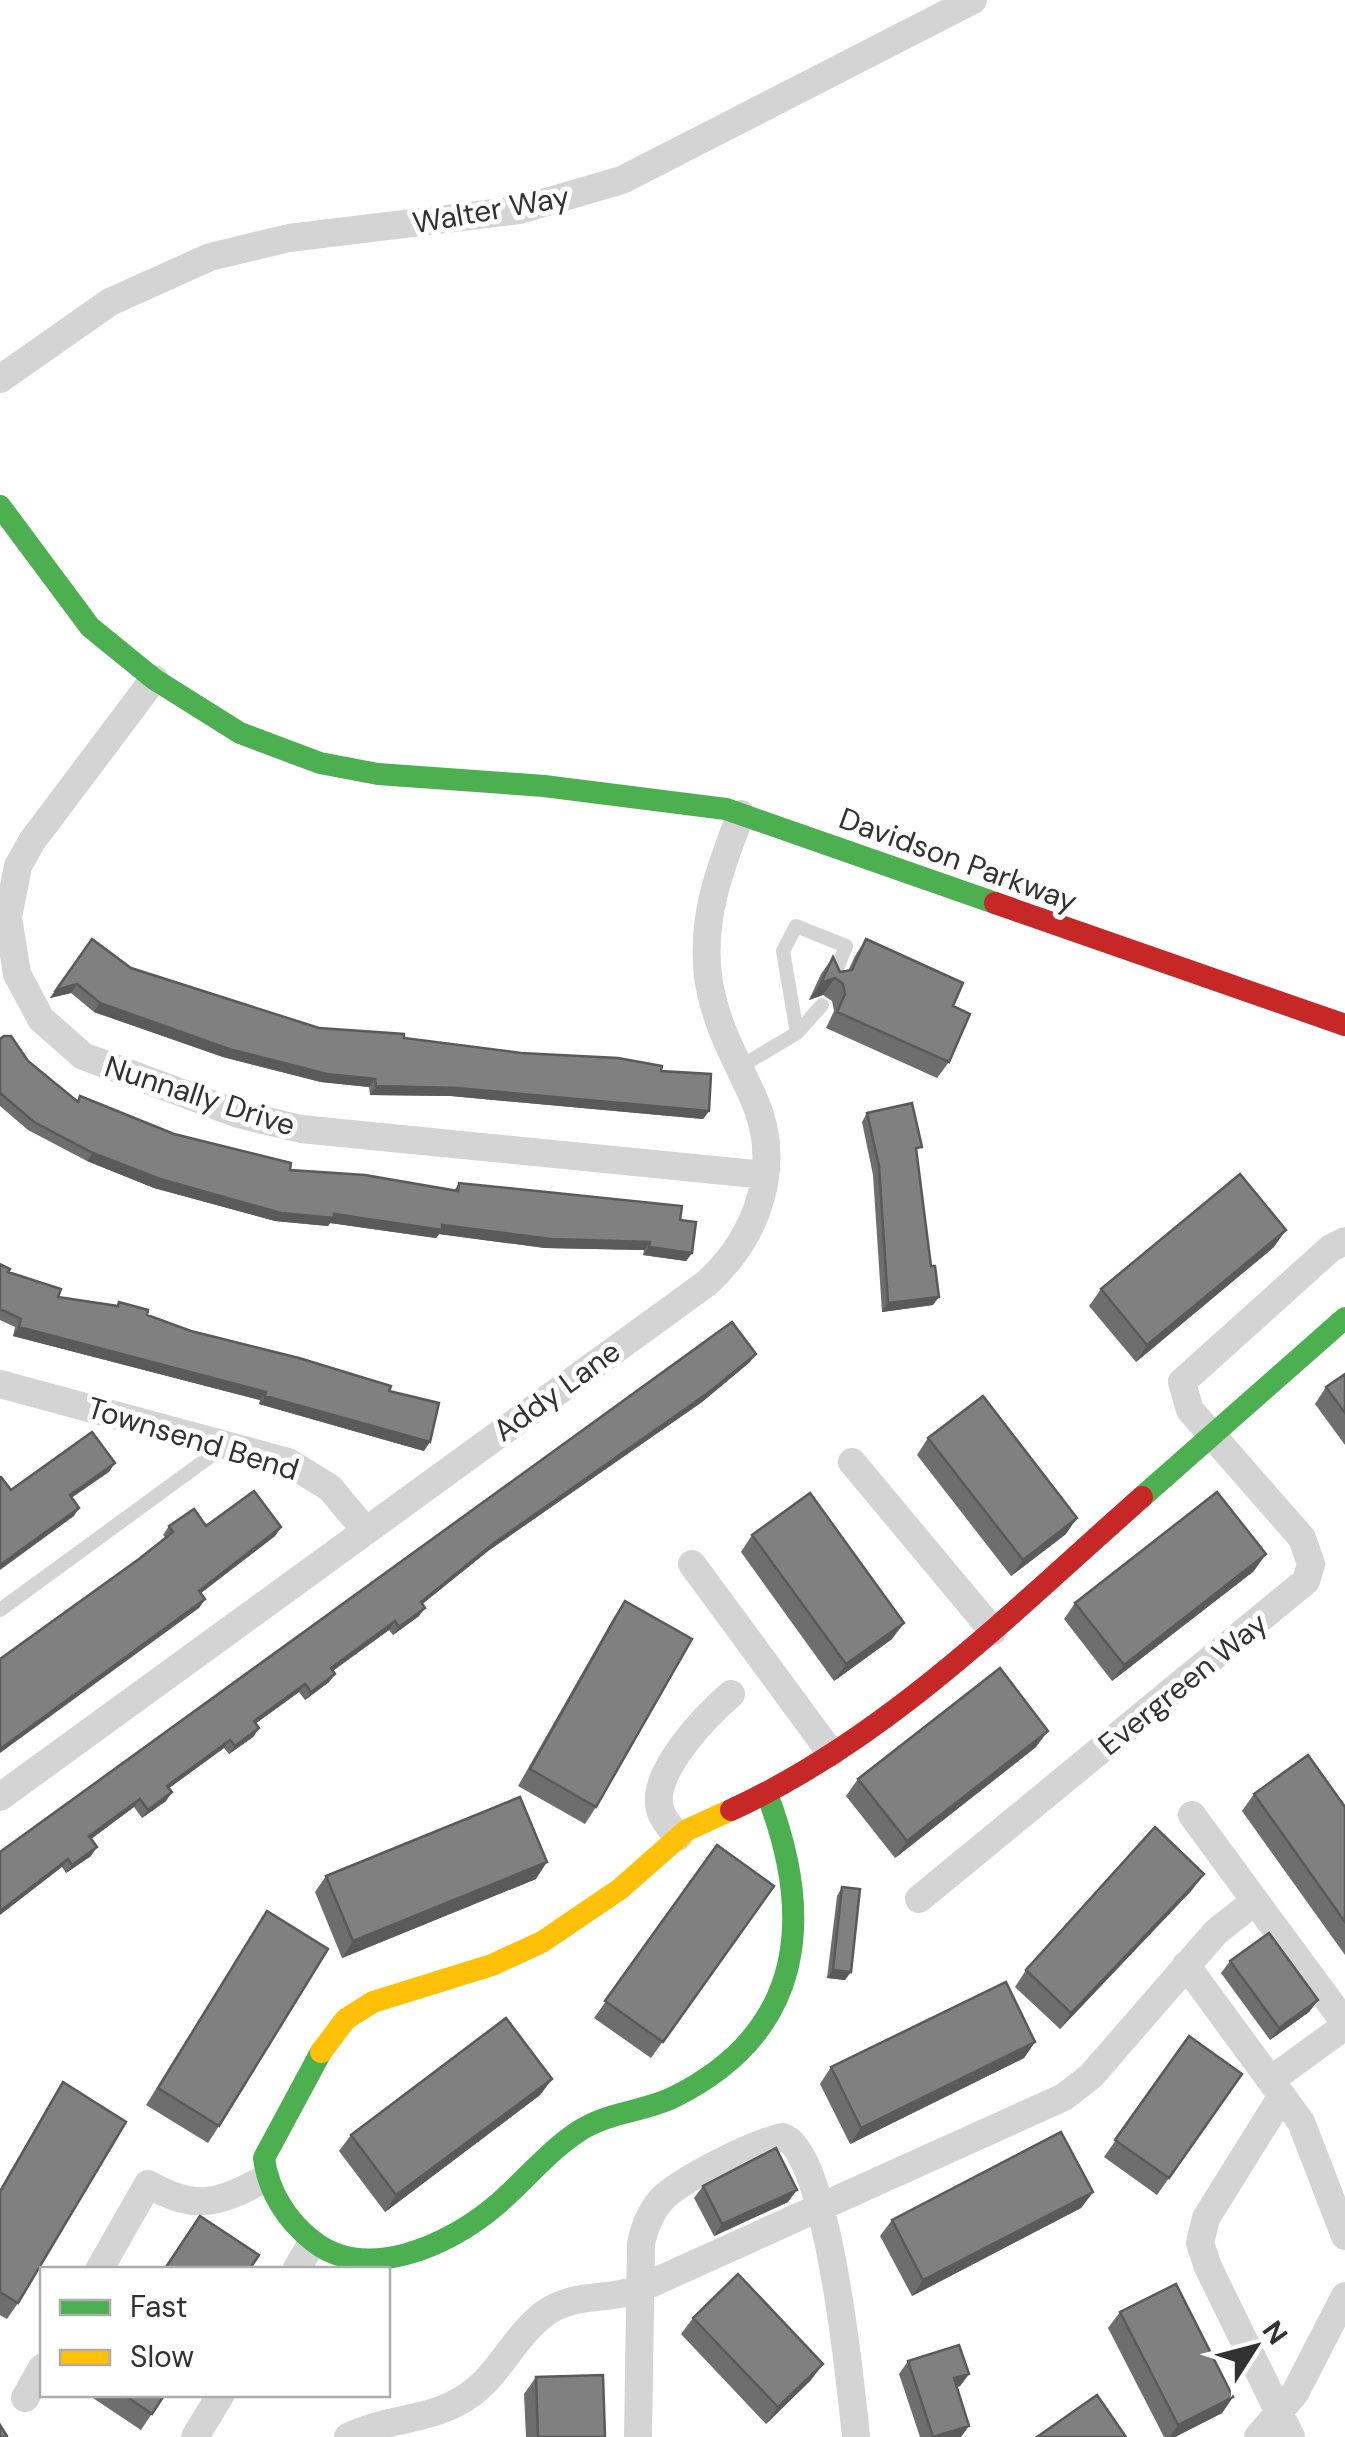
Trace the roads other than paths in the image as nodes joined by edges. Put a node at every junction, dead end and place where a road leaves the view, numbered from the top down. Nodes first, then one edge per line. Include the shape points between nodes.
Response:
1 (972, 0) edge
2 (0, 379) edge
3 (0, 506) edge
4 (154, 679) junction
5 (741, 814) junction
6 (833, 979) edge
7 (822, 1005) edge
8 (1345, 1025) edge
9 (796, 1033) junction
10 (738, 1068) junction
11 (765, 1176) junction
12 (1345, 1241) edge
13 (1345, 1318) edge
14 (0, 1384) edge
15 (1214, 1436) junction
16 (226, 1444) junction
17 (852, 1462) dead end
18 (364, 1530) junction
19 (692, 1564) dead end
20 (0, 1610) edge
21 (993, 1632) junction
22 (731, 1694) dead end
23 (831, 1752) junction
24 (767, 1794) junction
25 (0, 1797) edge
26 (1192, 1815) dead end
27 (678, 1837) junction
28 (919, 1900) dead end
29 (1255, 1901) junction
30 (1186, 1965) junction
31 (1345, 2024) edge
32 (1277, 2088) junction
33 (266, 2178) junction
34 (820, 2208) junction
35 (1345, 2235) edge
36 (312, 2243) junction
37 (101, 2267) edge
38 (298, 2267) edge
39 (640, 2289) junction
40 (1345, 2296) edge
41 (40, 2372) edge
42 (219, 2397) edge
43 (25, 2398) dead end
44 (1286, 2425) edge
45 (420, 2427) edge
46 (195, 2437) edge
47 (348, 2437) edge
48 (638, 2437) edge
49 (856, 2437) edge
50 (1258, 2437) edge

1 - 2 street, Walter Way via 634,176 519,210 288,238 210,257 110,302
3 - 4 street, Davidson Parkway via 90,628
4 - 5 street, Davidson Parkway via 240,732 320,764
4 - 11 street, Nunnally Drive via 32,840 11,889 8,922 17,974 36,1012 66,1044 109,1068 301,1129
5 - 8 street, Davidson Parkway
5 - 10 street, Addy Lane via 713,888 706,951 713,1005
6 - 9 lane via 846,946 796,926 783,951
7 - 9 lane
9 - 10 lane
10 - 11 street, Addy Lane via 762,1122
11 - 18 street, Addy Lane via 743,1242 706,1283
12 - 15 street, Evergreen Way via 1184,1377 1186,1403
13 - 15 street
14 - 16 street, Townsend Bend
15 - 21 street
15 - 28 street, Evergreen Way via 1302,1538 1311,1564 1306,1580
16 - 18 street, Townsend Bend via 310,1474
16 - 20 lane
17 - 21 street
18 - 25 street, Addy Lane
19 - 23 street
21 - 23 street
22 - 27 street via 694,1731 663,1783 661,1814
23 - 24 street
24 - 27 street
24 - 36 street via 793,1858 798,1922 779,1995 734,2054 675,2096 578,2131 492,2209 447,2237 363,2261 338,2259
26 - 29 street
27 - 33 street via 620,1889 542,1942 373,2002 346,2019 269,2144
29 - 30 street
29 - 31 street
30 - 32 street
30 - 34 street via 1076,2090
31 - 32 street
32 - 35 street via 1308,2135
32 - 44 street via 1200,2234 1208,2267
33 - 36 street
33 - 37 street via 200,2203 177,2200 148,2184
34 - 39 street
34 - 39 street via 799,2148 776,2138 663,2198 644,2232
34 - 49 street
36 - 38 street
39 - 45 street via 554,2307 470,2395
39 - 48 street
40 - 44 street
41 - 43 street
42 - 46 street
44 - 50 street
45 - 47 street via 370,2427

